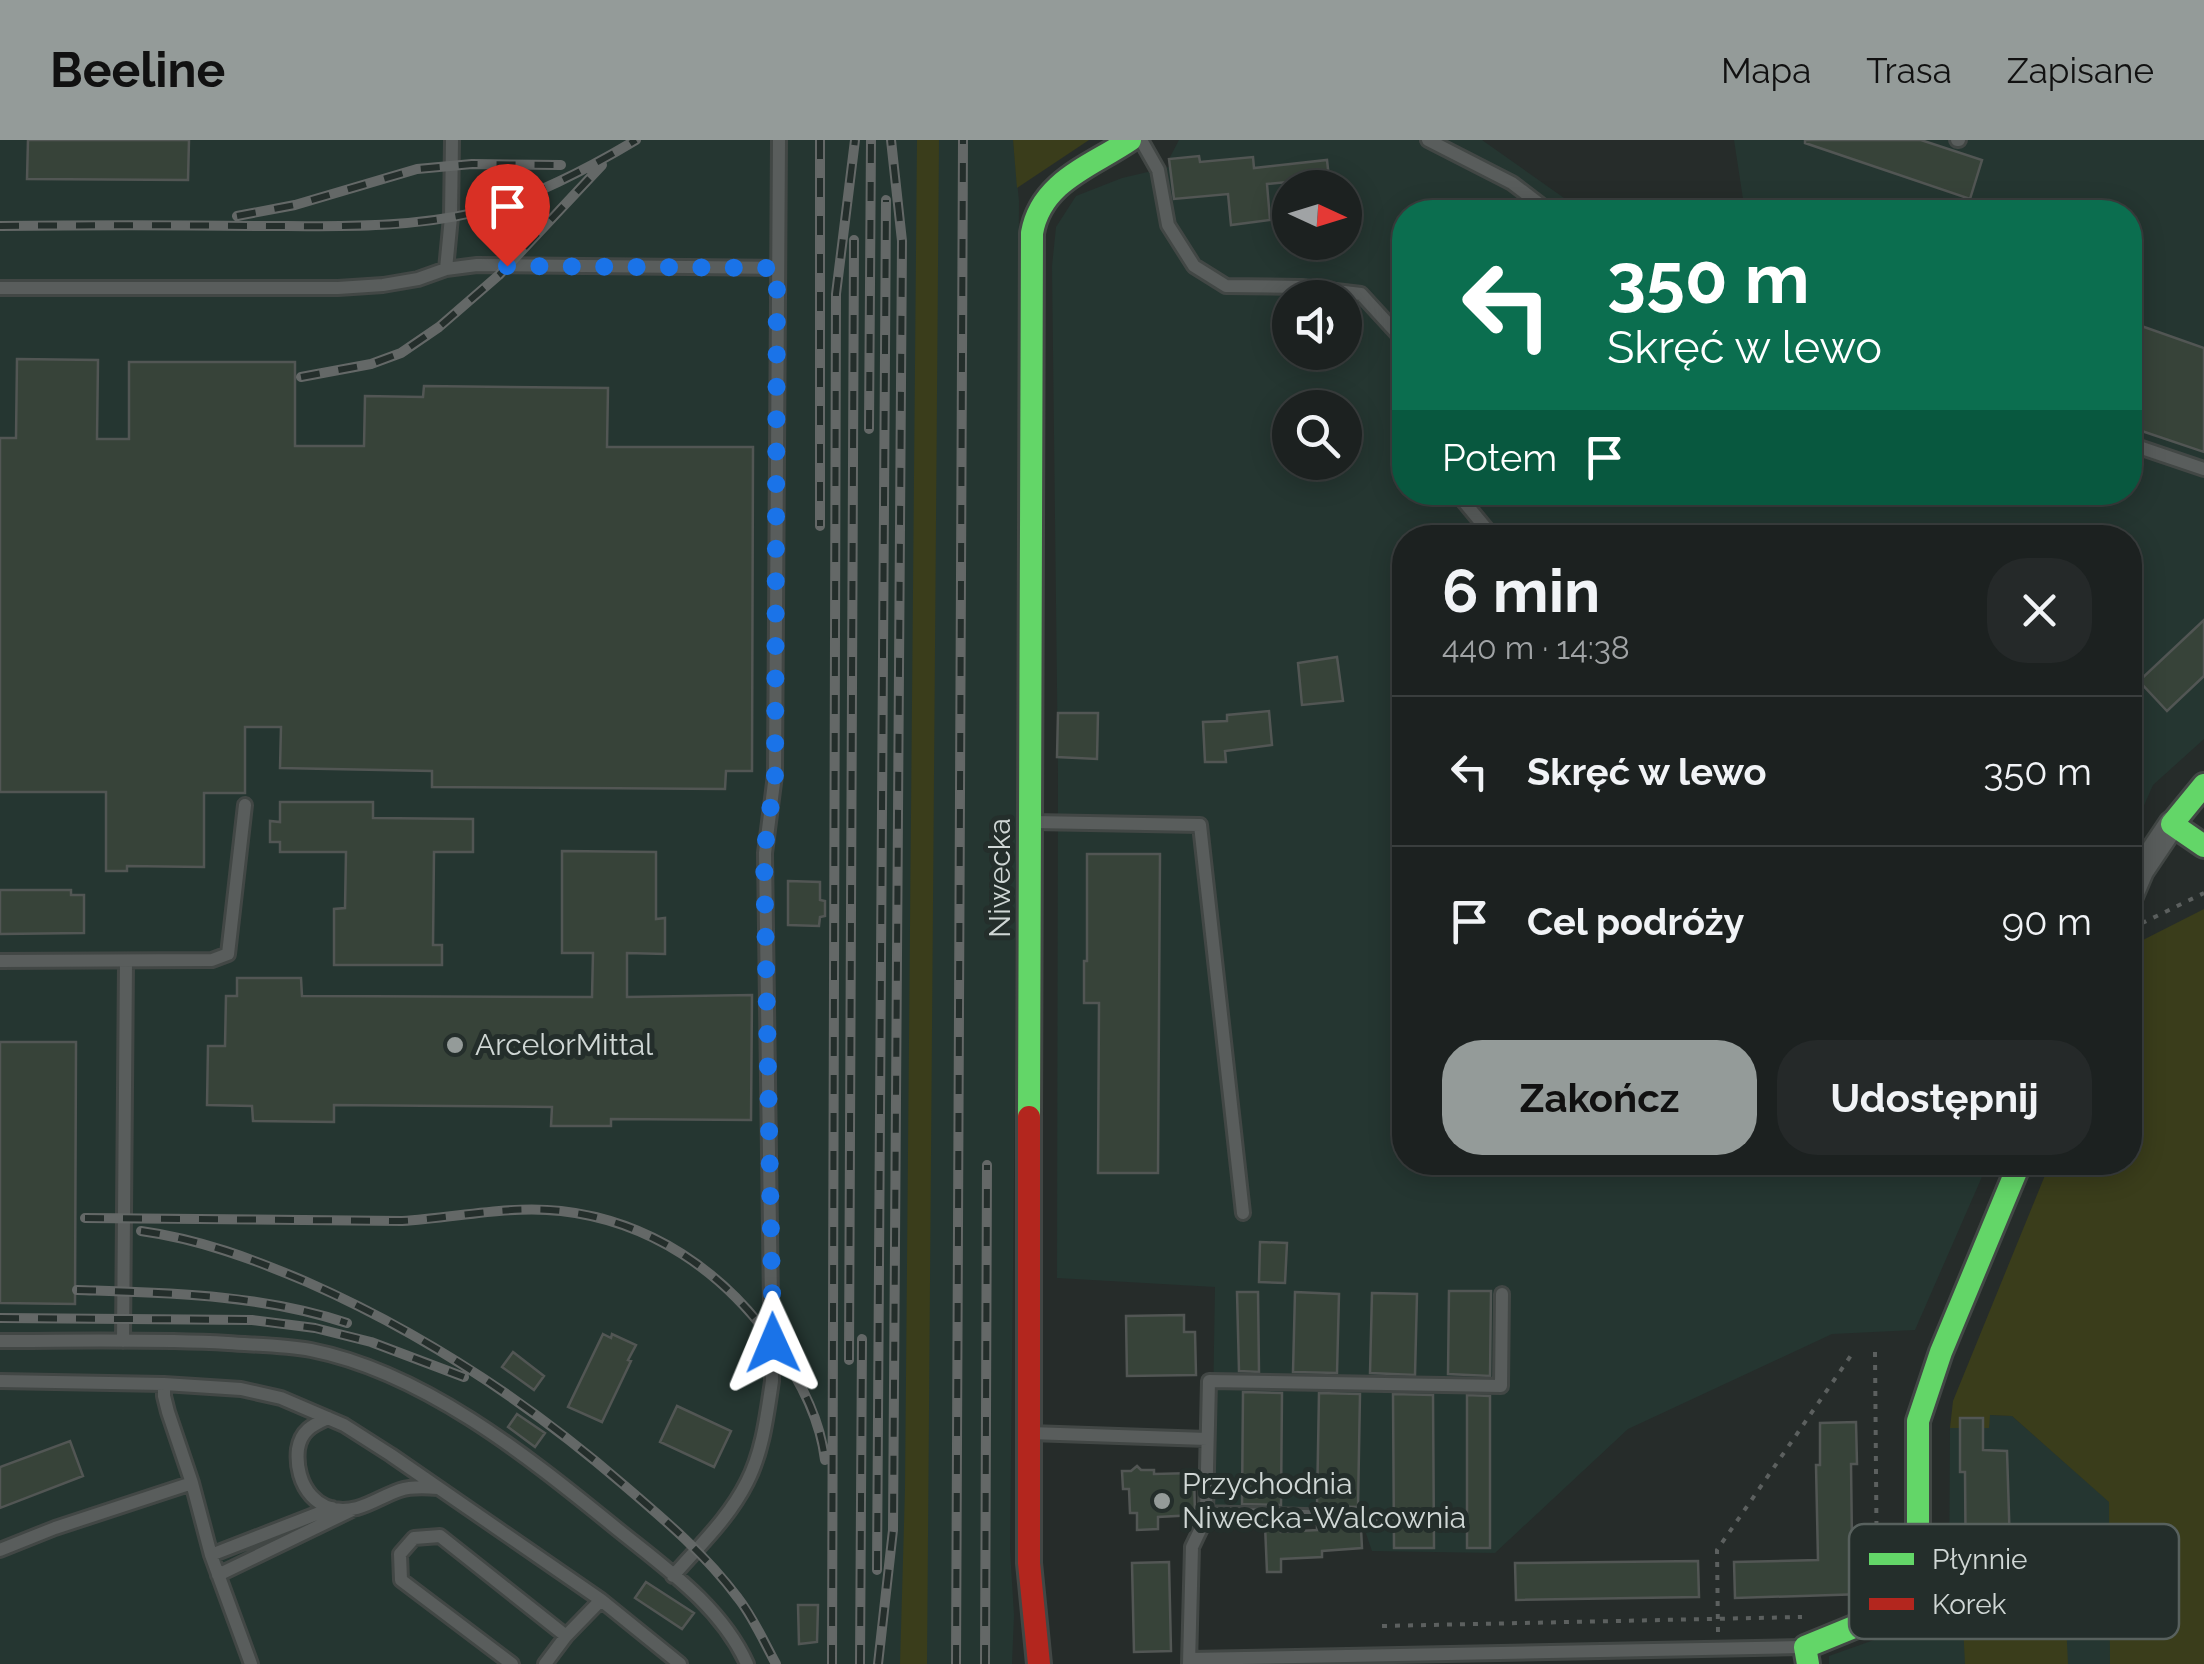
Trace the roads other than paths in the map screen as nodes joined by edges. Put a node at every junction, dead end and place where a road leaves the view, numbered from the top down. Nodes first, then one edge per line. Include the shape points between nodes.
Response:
1 (452, 140) edge
2 (779, 140) edge
3 (1130, 140) edge
4 (1140, 140) edge
5 (1428, 140) edge
6 (1534, 200) edge
7 (777, 268) junction
8 (446, 269) junction
9 (0, 288) edge
10 (1392, 328) edge
11 (2142, 448) edge
12 (2204, 468) edge
13 (1467, 505) edge
14 (1483, 525) edge
15 (2204, 785) edge
16 (246, 806) dead end
17 (1030, 822) junction
18 (2172, 824) junction
19 (2204, 846) edge
20 (2142, 869) edge
21 (0, 962) edge
22 (126, 962) junction
23 (2015, 1175) edge
24 (1243, 1213) dead end
25 (1502, 1294) dead end
26 (0, 1341) edge
27 (124, 1341) junction
28 (0, 1382) edge
29 (164, 1384) junction
30 (328, 1418) junction
31 (1028, 1433) junction
32 (1207, 1439) junction
33 (192, 1483) junction
34 (440, 1488) junction
35 (332, 1508) junction
36 (354, 1509) junction
37 (1206, 1513) junction
38 (1376, 1518) dead end
39 (1918, 1524) edge
40 (0, 1550) edge
41 (211, 1556) junction
42 (218, 1575) junction
43 (673, 1576) junction
44 (601, 1600) junction
45 (1849, 1634) edge
46 (566, 1636) junction
47 (1806, 1656) edge
48 (1754, 1657) edge
49 (671, 1661) edge
50 (1189, 1662) edge
51 (250, 1664) edge
52 (512, 1664) edge
53 (545, 1664) edge
54 (748, 1664) edge
55 (1040, 1664) edge

1 - 8 lane
2 - 7 lane
3 - 17 street, Niwecka via 1059,182 1034,224
4 - 10 lane via 1158,170 1168,225 1194,266 1226,286 1360,294
5 - 6 lane
7 - 8 lane
7 - 43 lane via 775,775 764,854 772,1381 749,1480
8 - 9 lane via 384,285 338,288
11 - 12 lane
13 - 14 lane
15 - 18 street
16 - 22 lane via 228,954
17 - 24 lane via 1200,825
17 - 31 street, Niwecka
18 - 19 street
18 - 20 street
21 - 22 lane
22 - 27 lane
23 - 39 street via 1918,1420
25 - 32 lane via 1501,1386 1209,1381
26 - 27 lane
27 - 43 lane via 311,1350 390,1377 511,1445
28 - 29 lane
29 - 30 lane via 281,1398
29 - 33 lane
30 - 34 lane
30 - 35 lane via 308,1428 297,1464 302,1486
31 - 32 lane
31 - 55 street, Niwecka via 1029,1563
32 - 37 lane
33 - 40 lane
33 - 41 lane
34 - 36 lane via 403,1488
34 - 44 lane
35 - 36 lane
35 - 41 lane
36 - 42 lane
37 - 38 lane
37 - 50 lane via 1192,1547
41 - 42 lane
42 - 51 lane
43 - 54 lane via 723,1622
44 - 46 lane
44 - 49 lane
45 - 47 street
46 - 52 lane via 440,1536 414,1538 400,1554 401,1580
46 - 53 lane
47 - 48 lane
48 - 50 lane via 1718,1650

